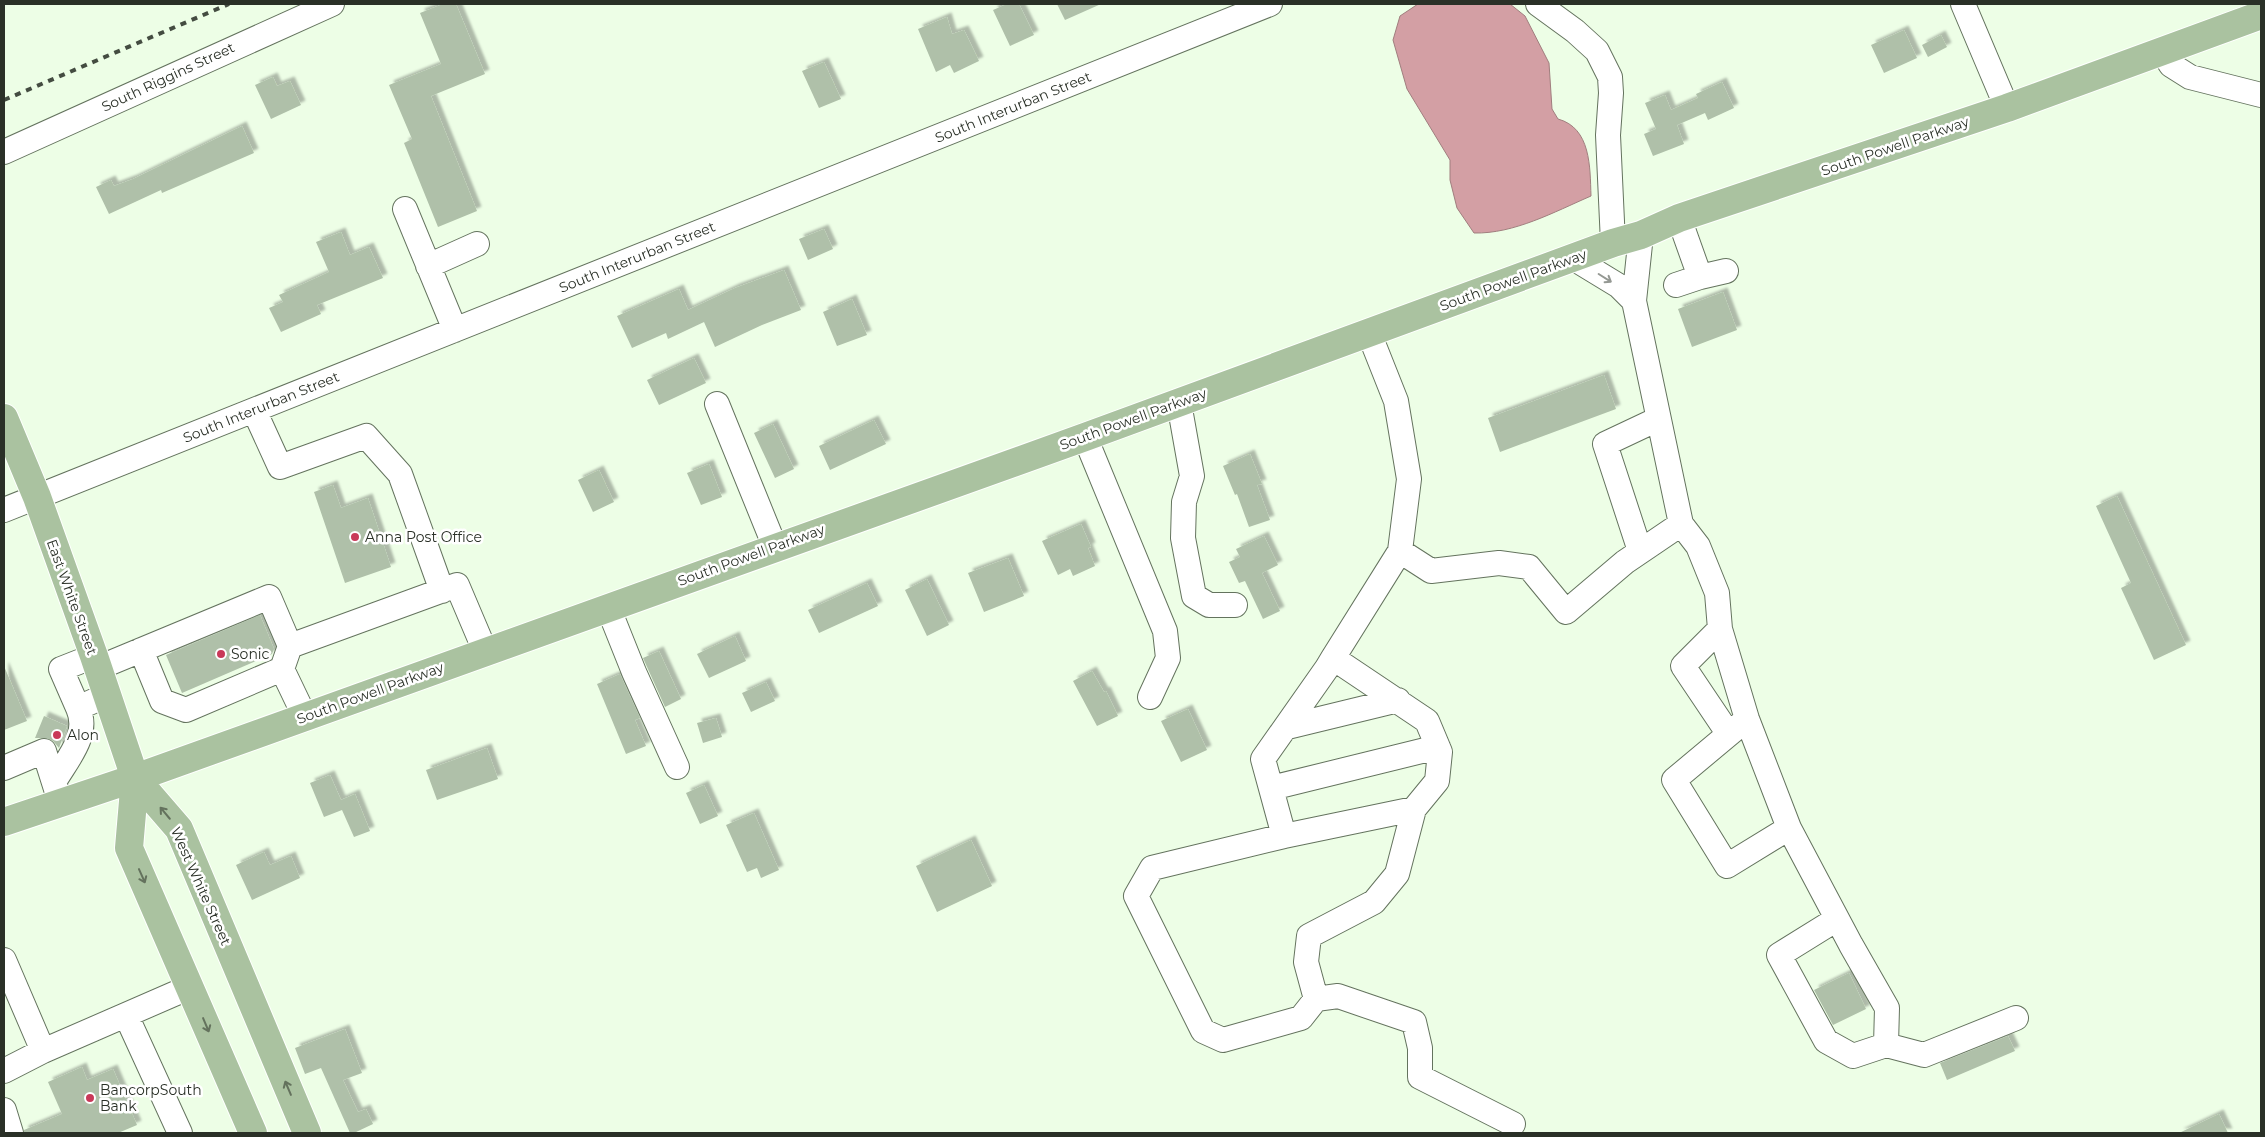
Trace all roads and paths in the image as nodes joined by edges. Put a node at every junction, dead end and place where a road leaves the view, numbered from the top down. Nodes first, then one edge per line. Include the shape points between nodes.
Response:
1 (332, 4) edge
2 (1270, 4) edge
3 (1538, 4) edge
4 (1963, 4) edge
5 (2261, 15) edge
6 (2162, 51) junction
7 (2261, 95) edge
8 (2006, 108) junction
9 (4, 152) edge
10 (405, 209) dead end
11 (1679, 218) junction
12 (1641, 235) junction
13 (1613, 243) junction
14 (477, 244) dead end
15 (1573, 258) junction
16 (428, 266) junction
17 (1726, 271) dead end
18 (1700, 277) junction
19 (1676, 285) dead end
20 (1634, 301) junction
21 (455, 330) junction
22 (1369, 333) junction
23 (1179, 403) junction
24 (717, 404) dead end
25 (254, 410) junction
26 (4, 418) edge
27 (1658, 419) junction
28 (1085, 437) junction
29 (37, 497) junction
30 (4, 510) edge
31 (1681, 524) junction
32 (775, 547) junction
33 (1640, 551) junction
34 (1400, 552) junction
35 (442, 590) junction
36 (1236, 606) dead end
37 (608, 607) junction
38 (1720, 629) junction
39 (290, 646) junction
40 (141, 650) junction
41 (485, 651) junction
42 (1333, 658) junction
43 (96, 662) junction
44 (282, 669) junction
45 (107, 695) junction
46 (1150, 697) dead end
47 (1398, 700) junction
48 (78, 708) junction
49 (304, 717) junction
50 (1747, 719) junction
51 (1287, 728) junction
52 (1728, 733) junction
53 (1438, 747) junction
54 (677, 767) dead end
55 (4, 768) edge
56 (135, 778) junction
57 (1271, 788) junction
58 (58, 792) junction
59 (1414, 809) junction
60 (4, 822) edge
61 (1789, 828) junction
62 (1284, 836) junction
63 (1836, 919) junction
64 (4, 960) edge
65 (190, 987) junction
66 (1316, 999) junction
67 (126, 1014) junction
68 (2016, 1018) dead end
69 (1886, 1045) junction
70 (43, 1051) junction
71 (4, 1071) edge
72 (4, 1110) edge
73 (1513, 1124) dead end
74 (11, 1133) edge
75 (180, 1133) edge
76 (253, 1133) edge
77 (307, 1133) edge

1 - 9 street, South Riggins Street
2 - 21 street, South Interurban Street
3 - 13 street via 1597,51 1610,77 1608,135
4 - 8 street
5 - 6 main road, South Powell Parkway
6 - 7 street via 2171,65 2185,74
6 - 8 main road, South Powell Parkway
8 - 11 main road, South Powell Parkway
10 - 16 street
11 - 12 main road, South Powell Parkway
11 - 18 street
12 - 13 main road, South Powell Parkway
12 - 20 street
13 - 15 main road, South Powell Parkway
14 - 16 street
15 -> 20 street via 1619,286
15 - 22 main road, South Powell Parkway
16 - 21 street
17 - 18 street
18 - 19 street
20 - 27 street
21 - 25 street, South Interurban Street
22 - 23 main road, South Powell Parkway
22 - 34 street via 1396,402 1409,479
23 - 28 main road, South Powell Parkway
23 - 36 street via 1192,476 1184,502 1183,538 1194,596 1209,605
24 - 32 street
25 - 29 street, South Interurban Street
25 - 35 street via 280,467 366,436 400,474
26 - 29 main road, East White Street
27 - 31 street
27 - 33 street via 1605,444
28 - 32 main road, South Powell Parkway
28 - 46 street via 1165,632 1168,658
29 - 30 street, South Interurban Street
29 - 43 main road, East White Street
31 - 33 street
31 - 38 street via 1698,546 1717,593
32 - 37 main road, South Powell Parkway
33 - 34 street via 1566,612 1529,567 1500,564 1431,571
34 - 42 street
35 - 39 street
35 - 41 street via 457,585
37 - 41 main road, South Powell Parkway
37 - 54 street
38 - 50 street
38 - 52 street via 1683,666
39 - 40 street via 269,597
39 - 44 street
40 - 43 street
40 - 44 street via 162,701 186,710
41 - 49 main road, South Powell Parkway
42 - 47 street
42 - 51 street
43 - 45 main road, East White Street
43 - 48 street via 61,668
44 - 49 street
45 - 48 street
45 - 56 main road, East White Street
47 - 51 street
47 - 53 street via 1426,721
48 - 58 street via 82,735
49 - 56 main road, South Powell Parkway
50 - 52 street
50 - 61 street
51 - 57 street via 1263,759
52 - 61 street via 1674,780 1727,866
53 - 57 street
53 - 59 street via 1437,780
55 - 58 street via 44,751
56 - 58 main road, South Powell Parkway
56 -> 65 main road via 129,848
77 -> 56 main road, West White Street via 179,829
57 - 62 street
58 - 60 main road, South Powell Parkway
59 - 62 street
59 - 66 street via 1397,874 1374,902 1309,936 1306,962
61 - 63 street
62 - 66 street via 1152,868 1136,896 1202,1031 1223,1040 1301,1018
63 - 69 street via 1887,1008
63 - 69 street via 1779,955 1826,1042 1853,1056
64 - 70 street
65 - 67 street
65 -> 76 main road
66 - 73 street via 1338,996 1414,1022 1420,1048 1420,1077
67 - 70 street
67 - 75 street
68 - 69 street via 1924,1055
70 - 71 street
72 - 74 street

